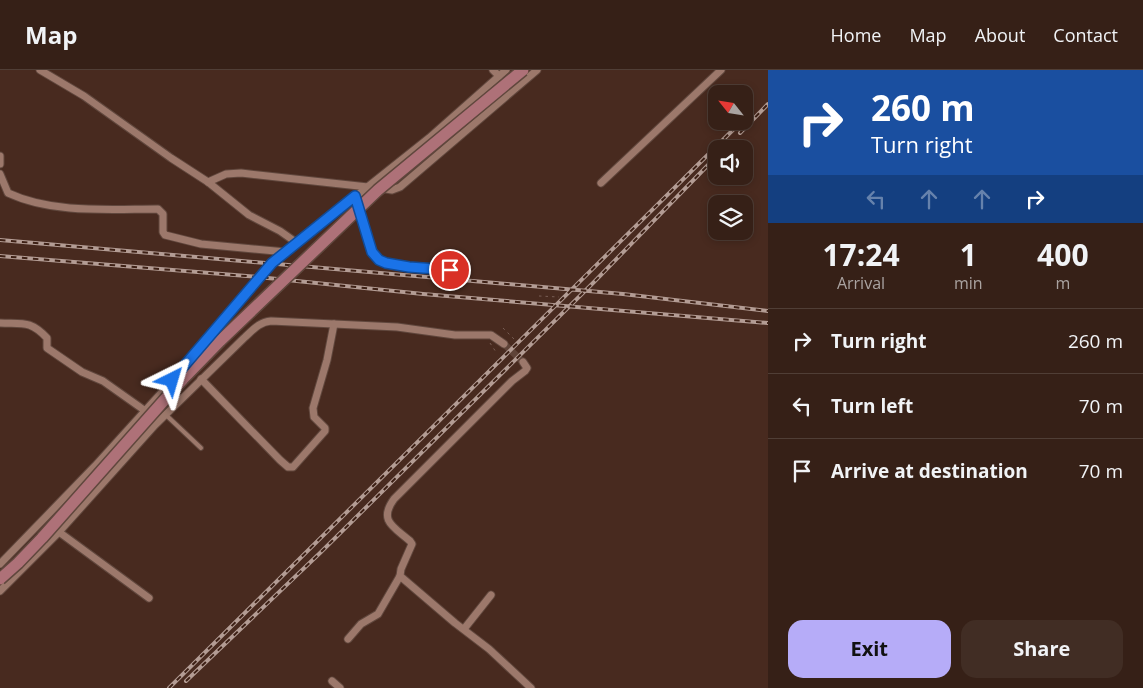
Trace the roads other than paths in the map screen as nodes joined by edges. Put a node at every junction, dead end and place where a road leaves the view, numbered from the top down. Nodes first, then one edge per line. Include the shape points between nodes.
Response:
1 (40, 70) edge
2 (493, 70) edge
3 (506, 70) edge
4 (523, 70) edge
5 (537, 70) edge
6 (721, 70) edge
7 (499, 76) junction
8 (0, 156) edge
9 (0, 164) edge
10 (0, 174) edge
11 (208, 182) junction
12 (601, 183) dead end
13 (368, 187) junction
14 (355, 196) junction
15 (297, 243) junction
16 (286, 252) junction
17 (450, 270) dead end
18 (0, 323) edge
19 (334, 324) junction
20 (504, 344) tunnel mouth
21 (523, 362) dead end
22 (201, 379) junction
23 (144, 410) junction
24 (166, 415) junction
25 (201, 448) dead end
26 (59, 532) junction
27 (0, 564) edge
28 (400, 576) junction
29 (0, 579) edge
30 (0, 591) edge
31 (491, 596) dead end
32 (149, 598) dead end
33 (464, 629) junction
34 (348, 639) dead end
35 (332, 681) dead end
36 (340, 688) edge
37 (531, 688) edge

1 - 11 street via 84,96
2 - 7 street
3 - 7 street
4 - 29 main road, bridge via 378,190 220,341 36,545
5 - 13 street via 400,187 392,190
6 - 12 street
7 - 13 street
8 - 9 street
10 - 16 street via 8,193 45,204 110,210 158,209 163,214 165,235 201,244
11 - 13 street via 226,174 241,173
11 - 15 street via 249,215
13 - 14 street
14 - 15 street
14 - 17 lane via 372,252 379,260 409,267
15 - 16 street
16 - 23 street via 258,277
18 - 23 street via 35,327 47,338 47,348
19 - 20 street via 397,326 455,335 491,335
19 - 22 street via 264,322
19 - 22 street via 313,408 314,417 325,431 293,467 280,460
21 - 28 street via 527,368 525,371 388,507 387,520 412,544 400,568
22 - 24 street
23 - 27 street
24 - 25 lane
24 - 26 street
26 - 30 street
26 - 32 street
28 - 33 street
28 - 34 street via 378,614 361,624
31 - 33 street
33 - 37 street
35 - 36 street

